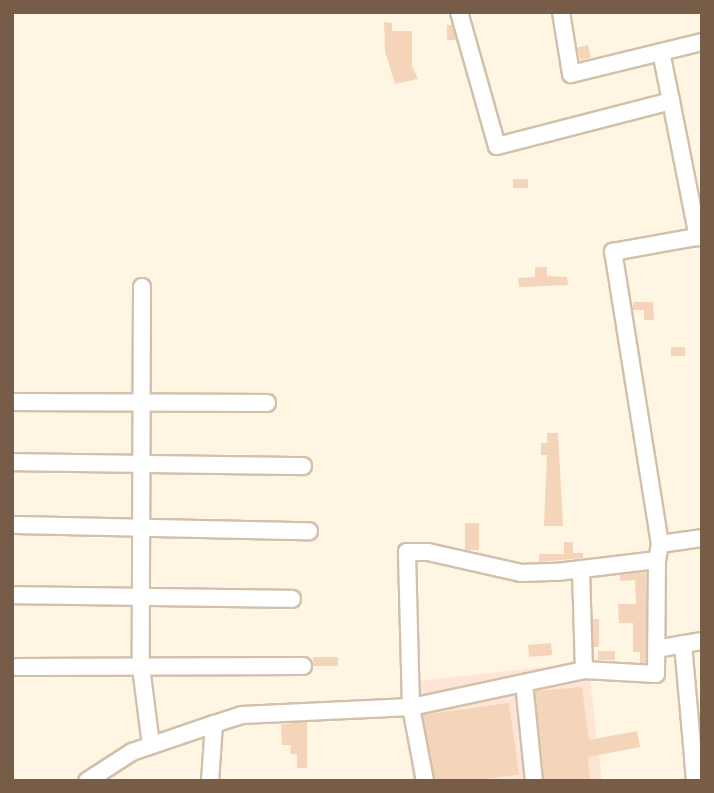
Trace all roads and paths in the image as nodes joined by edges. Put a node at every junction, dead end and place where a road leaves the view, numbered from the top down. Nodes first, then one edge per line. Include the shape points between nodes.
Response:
1 (459, 12) edge
2 (561, 12) edge
3 (702, 42) edge
4 (661, 52) junction
5 (671, 101) junction
6 (700, 236) edge
7 (142, 287) dead end
8 (141, 401) junction
9 (12, 402) edge
10 (267, 403) dead end
11 (12, 462) edge
12 (141, 463) junction
13 (303, 466) dead end
14 (12, 525) edge
15 (141, 527) junction
16 (309, 531) dead end
17 (702, 538) edge
18 (658, 552) junction
19 (581, 570) junction
20 (12, 595) edge
21 (140, 597) junction
22 (292, 599) dead end
23 (702, 641) edge
24 (683, 644) junction
25 (656, 649) junction
26 (303, 666) dead end
27 (17, 667) dead end
28 (141, 667) junction
29 (584, 670) junction
30 (524, 683) junction
31 (411, 707) junction
32 (214, 724) junction
33 (152, 745) junction
34 (697, 757) edge
35 (87, 781) edge
36 (210, 781) edge
37 (425, 781) edge
38 (534, 781) edge
39 (695, 781) edge

1 - 5 street via 497,146
2 - 4 street via 571,74
3 - 4 street
4 - 5 street
5 - 6 street
6 - 18 street via 613,252
7 - 8 street
8 - 9 street
8 - 10 street
8 - 12 street
11 - 12 street
12 - 13 street
12 - 15 street
14 - 15 street
15 - 16 street
15 - 21 street
17 - 18 street
18 - 19 street
18 - 25 street
19 - 29 street
19 - 31 street via 521,573 428,552 407,552
20 - 21 street
21 - 22 street
21 - 28 street
23 - 24 street
24 - 25 street
24 - 34 street
25 - 29 street via 656,674
26 - 28 street
27 - 28 street
28 - 33 street
29 - 30 street
30 - 31 street
30 - 38 street
31 - 32 street via 242,715
31 - 37 street
32 - 33 street
32 - 36 street
33 - 35 street
34 - 39 street

